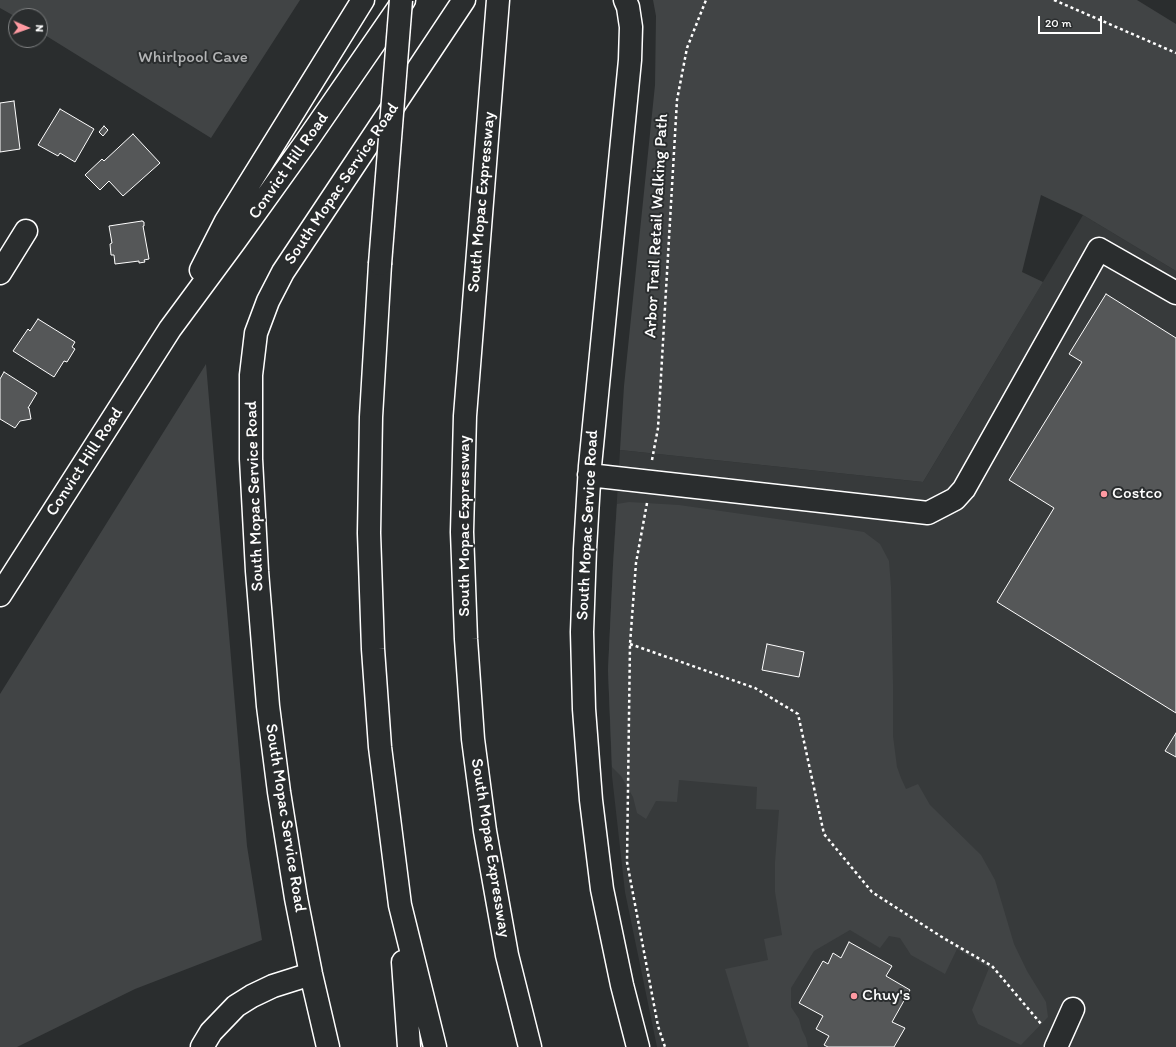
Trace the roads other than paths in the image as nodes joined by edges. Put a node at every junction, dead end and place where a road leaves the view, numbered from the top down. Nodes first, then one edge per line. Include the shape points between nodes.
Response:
1 (363, 0) edge
2 (403, 0) edge
3 (464, 0) edge
4 (498, 0) edge
5 (625, 0) edge
6 (26, 231) dead end
7 (0, 274) edge
8 (1176, 293) edge
9 (170, 329) junction
10 (589, 475) junction
11 (0, 595) edge
12 (400, 905) junction
13 (311, 974) junction
14 (1073, 1009) dead end
15 (1051, 1038) edge
16 (202, 1047) edge
17 (328, 1047) edge
18 (409, 1047) edge
19 (436, 1047) edge
20 (530, 1047) edge
21 (638, 1047) edge

1 - 9 main road, Convict Hill Road via 226,221
2 - 9 main road, Convict Hill Road via 244,229
2 - 12 main road, bridge via 380,264 371,417 369,541 380,747
3 - 13 main road, South Mopac Service Road via 283,272 256,333 251,375 251,459 268,706 280,800
4 - 20 main road, South Mopac Expressway via 465,416 462,532 466,639 485,832 507,954
5 - 10 main road, South Mopac Service Road via 631,27 630,60
6 - 7 main road
8 - 10 main road via 1099,249 964,489 955,499 928,513
9 - 11 main road, Convict Hill Road
10 - 21 main road, South Mopac Service Road via 582,632 584,709 591,800 602,889
12 - 18 main road
12 - 19 main road
13 - 16 main road via 273,986 236,1006 211,1032
13 - 17 main road, South Mopac Service Road
14 - 15 main road

